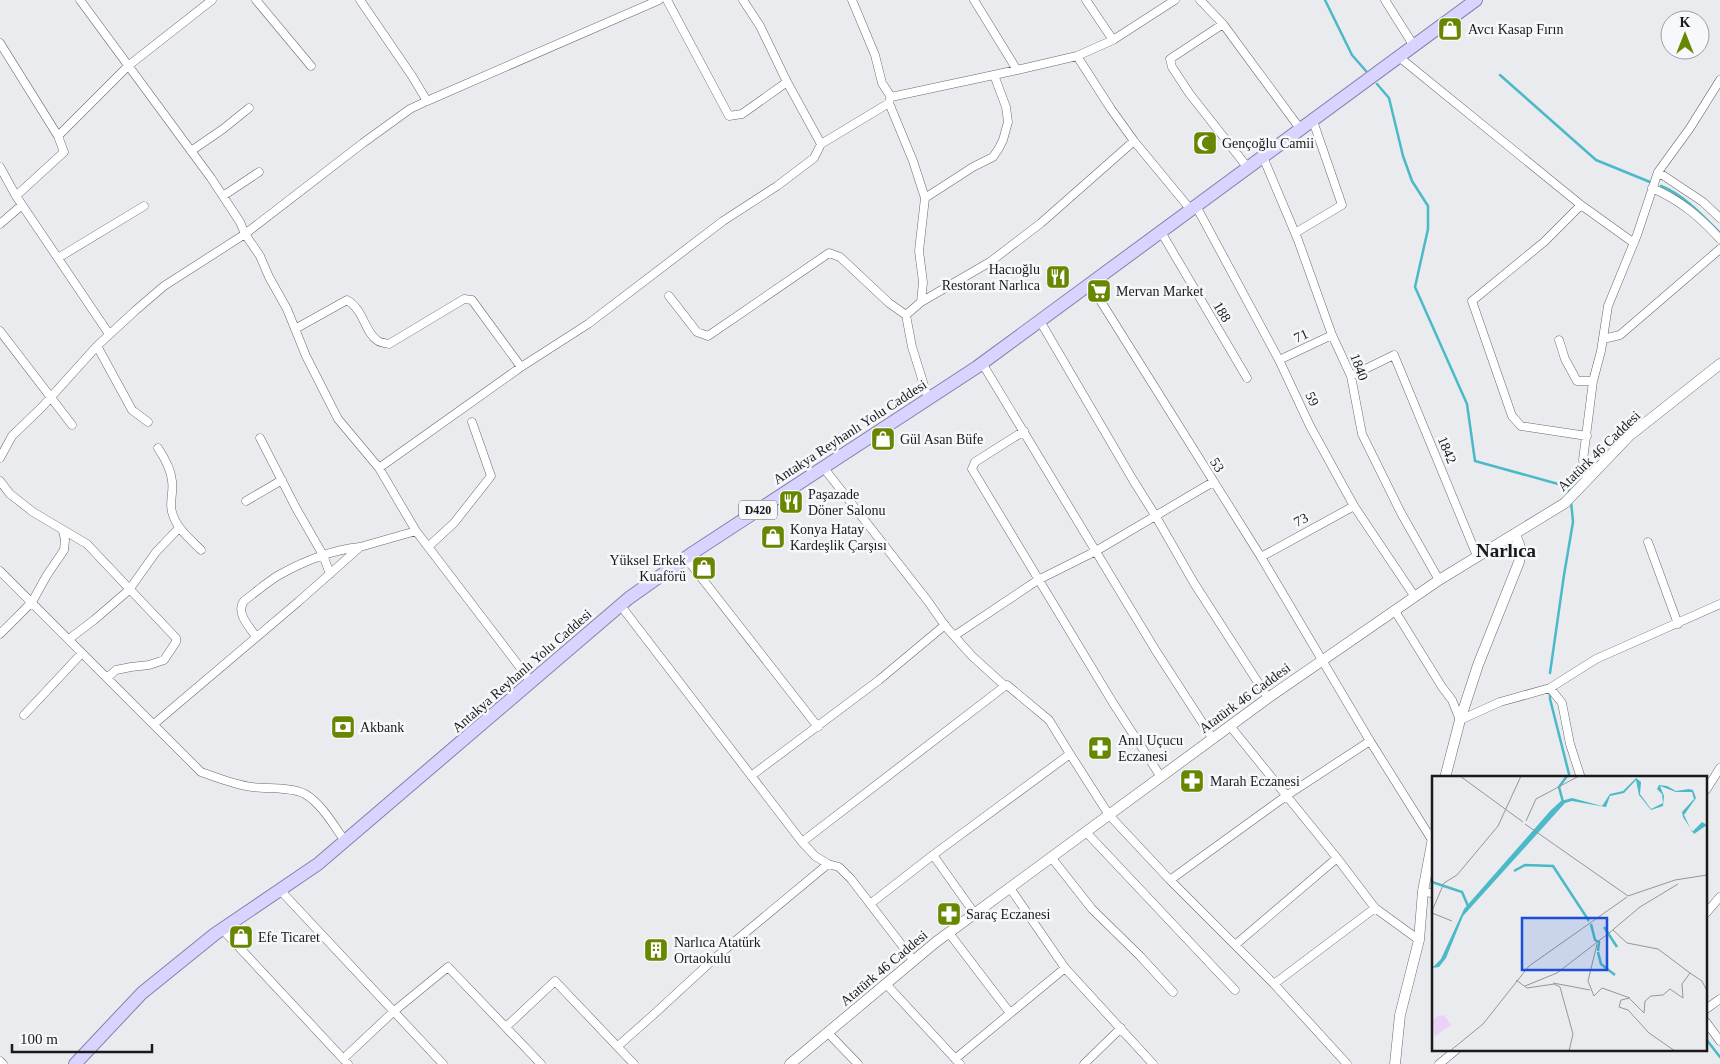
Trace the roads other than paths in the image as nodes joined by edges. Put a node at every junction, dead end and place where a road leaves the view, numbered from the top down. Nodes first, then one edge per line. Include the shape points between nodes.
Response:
1 (80, 0) edge
2 (212, 0) edge
3 (256, 0) edge
4 (360, 0) edge
5 (659, 0) edge
6 (667, 0) edge
7 (743, 0) edge
8 (852, 0) edge
9 (974, 0) edge
10 (1086, 0) edge
11 (1175, 0) edge
12 (1200, 0) edge
13 (1385, 0) edge
14 (1472, 1) edge
15 (1223, 24) junction
16 (1113, 40) junction
17 (0, 43) edge
18 (1414, 46) junction
19 (1077, 56) junction
20 (1399, 57) junction
21 (128, 66) junction
22 (311, 66) dead end
23 (1017, 70) junction
24 (994, 75) junction
25 (1720, 80) edge
26 (787, 82) junction
27 (890, 100) junction
28 (427, 101) junction
29 (249, 108) dead end
30 (1313, 121) junction
31 (1301, 130) junction
32 (58, 136) junction
33 (1134, 141) junction
34 (820, 144) junction
35 (191, 151) junction
36 (1263, 157) junction
37 (0, 167) edge
38 (1248, 168) junction
39 (259, 172) dead end
40 (1658, 172) junction
41 (1652, 188) junction
42 (16, 196) junction
43 (223, 196) junction
44 (925, 198) junction
45 (22, 205) junction
46 (1581, 205) junction
47 (144, 206) dead end
48 (1194, 208) junction
49 (1720, 218) edge
50 (0, 224) edge
51 (1161, 232) junction
52 (1295, 233) junction
53 (245, 234) junction
54 (1720, 239) edge
55 (1634, 243) junction
56 (1720, 249) edge
57 (58, 258) junction
58 (1090, 284) junction
59 (669, 296) dead end
60 (921, 302) junction
61 (906, 315) junction
62 (1040, 321) junction
63 (296, 329) junction
64 (0, 331) edge
65 (110, 334) junction
66 (1332, 335) junction
67 (1603, 339) junction
68 (1560, 340) dead end
69 (97, 346) junction
70 (1280, 360) junction
71 (982, 363) junction
72 (1720, 364) edge
73 (521, 367) junction
74 (1351, 376) junction
75 (1247, 378) dead end
76 (1593, 381) junction
77 (50, 398) junction
78 (928, 398) junction
79 (148, 422) dead end
80 (472, 422) dead end
81 (72, 425) dead end
82 (1024, 431) junction
83 (1587, 436) junction
84 (260, 438) dead end
85 (158, 448) dead end
86 (0, 458) edge
87 (823, 467) junction
88 (379, 468) junction
89 (282, 480) junction
90 (1587, 480) junction
91 (0, 481) edge
92 (1213, 482) junction
93 (246, 501) dead end
94 (1354, 506) junction
95 (1155, 515) junction
96 (179, 528) junction
97 (63, 531) junction
98 (416, 531) junction
99 (1514, 534) junction
100 (1648, 542) dead end
101 (429, 546) junction
102 (360, 547) junction
103 (201, 550) dead end
104 (1096, 551) junction
105 (323, 555) junction
106 (1477, 556) junction
107 (1261, 557) junction
108 (686, 558) junction
109 (0, 571) edge
110 (330, 574) junction
111 (1038, 580) junction
112 (1439, 580) junction
113 (129, 590) junction
114 (1414, 597) junction
115 (32, 602) junction
116 (1720, 604) edge
117 (621, 606) junction
118 (1395, 611) junction
119 (1678, 624) junction
120 (945, 625) junction
121 (0, 634) edge
122 (954, 636) junction
123 (256, 638) junction
124 (68, 639) junction
125 (82, 653) junction
126 (1322, 660) junction
127 (107, 678) junction
128 (532, 683) junction
129 (1006, 686) junction
130 (1550, 688) junction
131 (1268, 698) junction
132 (24, 715) dead end
133 (1460, 720) junction
134 (154, 724) junction
135 (1230, 726) junction
136 (818, 727) junction
137 (1212, 739) junction
138 (1370, 741) junction
139 (1070, 754) junction
140 (1719, 774) edge
141 (751, 776) junction
142 (1446, 776) edge
143 (1580, 776) edge
144 (1161, 777) junction
145 (1708, 788) edge
146 (1286, 796) junction
147 (1109, 815) junction
148 (1086, 832) junction
149 (1432, 834) edge
150 (345, 841) junction
151 (802, 842) junction
152 (1432, 842) edge
153 (933, 855) junction
154 (1052, 857) junction
155 (1337, 858) junction
156 (828, 864) junction
157 (1170, 880) junction
158 (1010, 888) junction
159 (280, 890) junction
160 (1423, 891) junction
161 (1432, 893) edge
162 (1720, 897) edge
163 (870, 904) junction
164 (1375, 908) junction
165 (1708, 911) edge
166 (975, 914) junction
167 (222, 929) junction
168 (949, 933) junction
169 (1419, 940) junction
170 (1235, 945) junction
171 (914, 961) junction
172 (1065, 968) junction
173 (886, 984) junction
174 (1274, 984) junction
175 (1235, 990) dead end
176 (1173, 992) dead end
177 (1720, 999) edge
178 (1708, 1008) edge
179 (393, 1012) junction
180 (1010, 1013) junction
181 (1708, 1025) edge
182 (506, 1028) junction
183 (1121, 1028) junction
184 (828, 1033) junction
185 (1720, 1041) edge
186 (618, 1046) junction
187 (1454, 1052) edge
188 (0, 1061) edge
189 (345, 1062) edge
190 (957, 1062) edge
191 (3, 1064) edge
192 (75, 1064) edge
193 (443, 1064) edge
194 (541, 1064) edge
195 (634, 1064) edge
196 (790, 1064) edge
197 (858, 1064) edge
198 (1084, 1064) edge
199 (1153, 1064) edge
200 (1347, 1064) edge
201 (1395, 1064) edge
202 (1439, 1064) edge

1 - 21 street
2 - 21 street
3 - 22 street
4 - 28 street
5 - 28 street
6 - 26 street via 729,116 742,114
7 - 26 street via 760,26
8 - 27 street
9 - 23 street
10 - 16 street
11 - 16 street
12 - 15 street
13 - 18 street
14 - 18 main road, Antakya Reyhanlı Yolu Caddesi / D420
15 - 31 street
15 - 38 street via 1170,59 1189,93
16 - 19 street
17 - 32 street
18 - 20 main road, Antakya Reyhanlı Yolu Caddesi / D420
19 - 23 street
19 - 33 street, 59
20 - 30 main road, Antakya Reyhanlı Yolu Caddesi / D420
20 - 46 street
21 - 32 street
21 - 35 street
23 - 24 street
24 - 27 street
24 - 44 street via 1008,122 999,148 993,157
25 - 40 street
26 - 34 street
27 - 34 street
27 - 44 street
28 - 53 street via 363,143
29 - 35 street
30 - 31 main road, Antakya Reyhanlı Yolu Caddesi / D420
30 - 52 street via 1342,205
31 - 36 main road, Antakya Reyhanlı Yolu Caddesi / D420
32 - 42 street via 64,152
33 - 48 street, 59
33 - 60 street via 1041,223 998,256
34 - 73 street via 814,158 777,186 723,221 588,324
35 - 43 street
36 - 38 main road, Antakya Reyhanlı Yolu Caddesi / D420
36 - 52 street, 1840
37 - 42 street
38 - 48 main road, Antakya Reyhanlı Yolu Caddesi / D420
39 - 43 street
40 - 41 street
40 - 49 street via 1703,202
41 - 54 street via 1700,217
41 - 55 street
42 - 45 street
43 - 53 street
44 - 60 street via 918,251 923,282
45 - 50 street
45 - 57 street
46 - 55 street
46 - 83 street via 1544,242 1472,301 1512,416 1521,426
47 - 57 street
48 - 51 main road, Antakya Reyhanlı Yolu Caddesi / D420
48 - 70 street, 59
51 - 58 main road, Antakya Reyhanlı Yolu Caddesi / D420
51 - 75 street, 188
52 - 66 street, 1840
53 - 63 street via 260,256
53 - 65 street via 164,286
55 - 67 street via 1608,306
56 - 67 street via 1620,335
57 - 65 street
58 - 62 main road, Antakya Reyhanlı Yolu Caddesi / D420
58 - 92 street, 53
59 - 61 street via 697,332 708,336 829,253 840,257
60 - 61 street
61 - 78 street
62 - 71 main road, Antakya Reyhanlı Yolu Caddesi / D420
62 - 95 street
63 - 73 street via 347,300 356,305 374,337 389,344 464,299 472,300
63 - 88 street via 338,420
64 - 77 street
65 - 69 street
66 - 70 street, 71
66 - 74 street, 1840
67 - 76 street
68 - 76 street via 1576,381
69 - 77 street
69 - 79 street via 132,410
70 - 94 street, 59 via 1310,426
71 - 78 main road, Antakya Reyhanlı Yolu Caddesi / D420
71 - 82 street
72 - 90 street, Atatürk 46 Caddesi via 1629,436
73 - 88 street
74 - 106 street, 1842 via 1394,355
74 - 112 street, 1840 via 1362,434 1400,513
76 - 83 street
77 - 81 street
77 - 86 street via 12,436
78 - 87 main road, Antakya Reyhanlı Yolu Caddesi / D420
80 - 101 street via 491,476 454,523
82 - 104 street
82 - 111 street via 975,462 972,469
83 - 90 street via 1583,460
84 - 89 street
85 - 96 street via 172,481 172,514
87 - 108 main road, Antakya Reyhanlı Yolu Caddesi / D420
87 - 120 street
88 - 98 street
89 - 93 street
89 - 105 street
90 - 99 street, Atatürk 46 Caddesi via 1570,498
91 - 97 street via 10,494
92 - 95 street
92 - 107 street, 53
94 - 107 street, 73
94 - 114 street, 59
95 - 104 street
95 - 131 street via 1194,583
96 - 103 street
96 - 113 street via 156,552
97 - 113 street via 87,544
97 - 115 street via 64,550
98 - 101 street
98 - 102 street
99 - 106 street, Atatürk 46 Caddesi
99 - 133 street via 1521,553 1519,562
100 - 119 street
101 - 128 street
102 - 105 street
102 - 110 street
104 - 111 street
104 - 137 street
105 - 110 street
105 - 123 street via 278,575 244,601 241,613
106 - 112 street, Atatürk 46 Caddesi
107 - 126 street, 53
108 - 117 main road, Antakya Reyhanlı Yolu Caddesi / D420
108 - 136 street
109 - 115 street
110 - 123 street
111 - 122 street
111 - 144 street
112 - 114 street, Atatürk 46 Caddesi
113 - 124 street
113 - 127 street via 176,638 176,642 164,660 116,670
114 - 118 street, Atatürk 46 Caddesi
115 - 121 street
115 - 124 street
116 - 119 street
117 - 128 main road, Antakya Reyhanlı Yolu Caddesi / D420
117 - 141 street
118 - 126 street, Atatürk 46 Caddesi
118 - 133 street via 1452,700
119 - 130 street via 1596,659
120 - 122 street
120 - 136 street
122 - 129 street
123 - 134 street
124 - 125 street
125 - 127 street
125 - 132 street
126 - 131 street, Atatürk 46 Caddesi
126 - 138 street, 53
127 - 134 street
128 - 150 main road, Antakya Reyhanlı Yolu Caddesi / D420
129 - 139 street via 1050,720
129 - 151 street
130 - 133 street via 1500,702
130 - 143 street via 1562,703
131 - 135 street, Atatürk 46 Caddesi
133 - 142 street
134 - 150 street via 201,772 251,787 305,794 319,806
135 - 137 street, Atatürk 46 Caddesi
135 - 146 street
136 - 141 street
137 - 144 street, Atatürk 46 Caddesi
138 - 146 street
138 - 149 street, 53
139 - 147 street
139 - 153 street
140 - 145 street
141 - 151 street
144 - 147 street, Atatürk 46 Caddesi
146 - 155 street
146 - 157 street
147 - 148 street, Atatürk 46 Caddesi
147 - 157 street
148 - 154 street, Atatürk 46 Caddesi
148 - 175 street
150 - 159 main road, Antakya Reyhanlı Yolu Caddesi / D420
151 - 156 street
152 - 160 street
153 - 163 street
153 - 166 street
154 - 158 street, Atatürk 46 Caddesi
154 - 176 street via 1092,909
155 - 164 street
155 - 170 street
156 - 163 street via 839,867
156 - 186 street via 716,957
157 - 170 street
158 - 166 street, Atatürk 46 Caddesi
158 - 172 street
159 - 167 main road, Antakya Reyhanlı Yolu Caddesi / D420
159 - 179 street
160 - 161 street
160 - 169 street
162 - 165 street
163 - 171 street
164 - 169 street
164 - 174 street
166 - 168 street, Atatürk 46 Caddesi
167 - 189 street
167 - 192 main road, Antakya Reyhanlı Yolu Caddesi / D420 via 132,1001
168 - 171 street, Atatürk 46 Caddesi
168 - 180 street
169 - 201 street via 1400,1015
170 - 174 street
171 - 173 street, Atatürk 46 Caddesi
172 - 180 street
172 - 183 street
173 - 184 street, Atatürk 46 Caddesi
173 - 190 street
174 - 200 street
177 - 178 street
179 - 182 street via 448,967
179 - 189 street
179 - 193 street
180 - 190 street
181 - 185 street
182 - 186 street via 555,981
182 - 194 street
183 - 198 street
183 - 199 street
184 - 196 street, Atatürk 46 Caddesi
184 - 197 street
186 - 195 street
187 - 202 street
188 - 191 street

